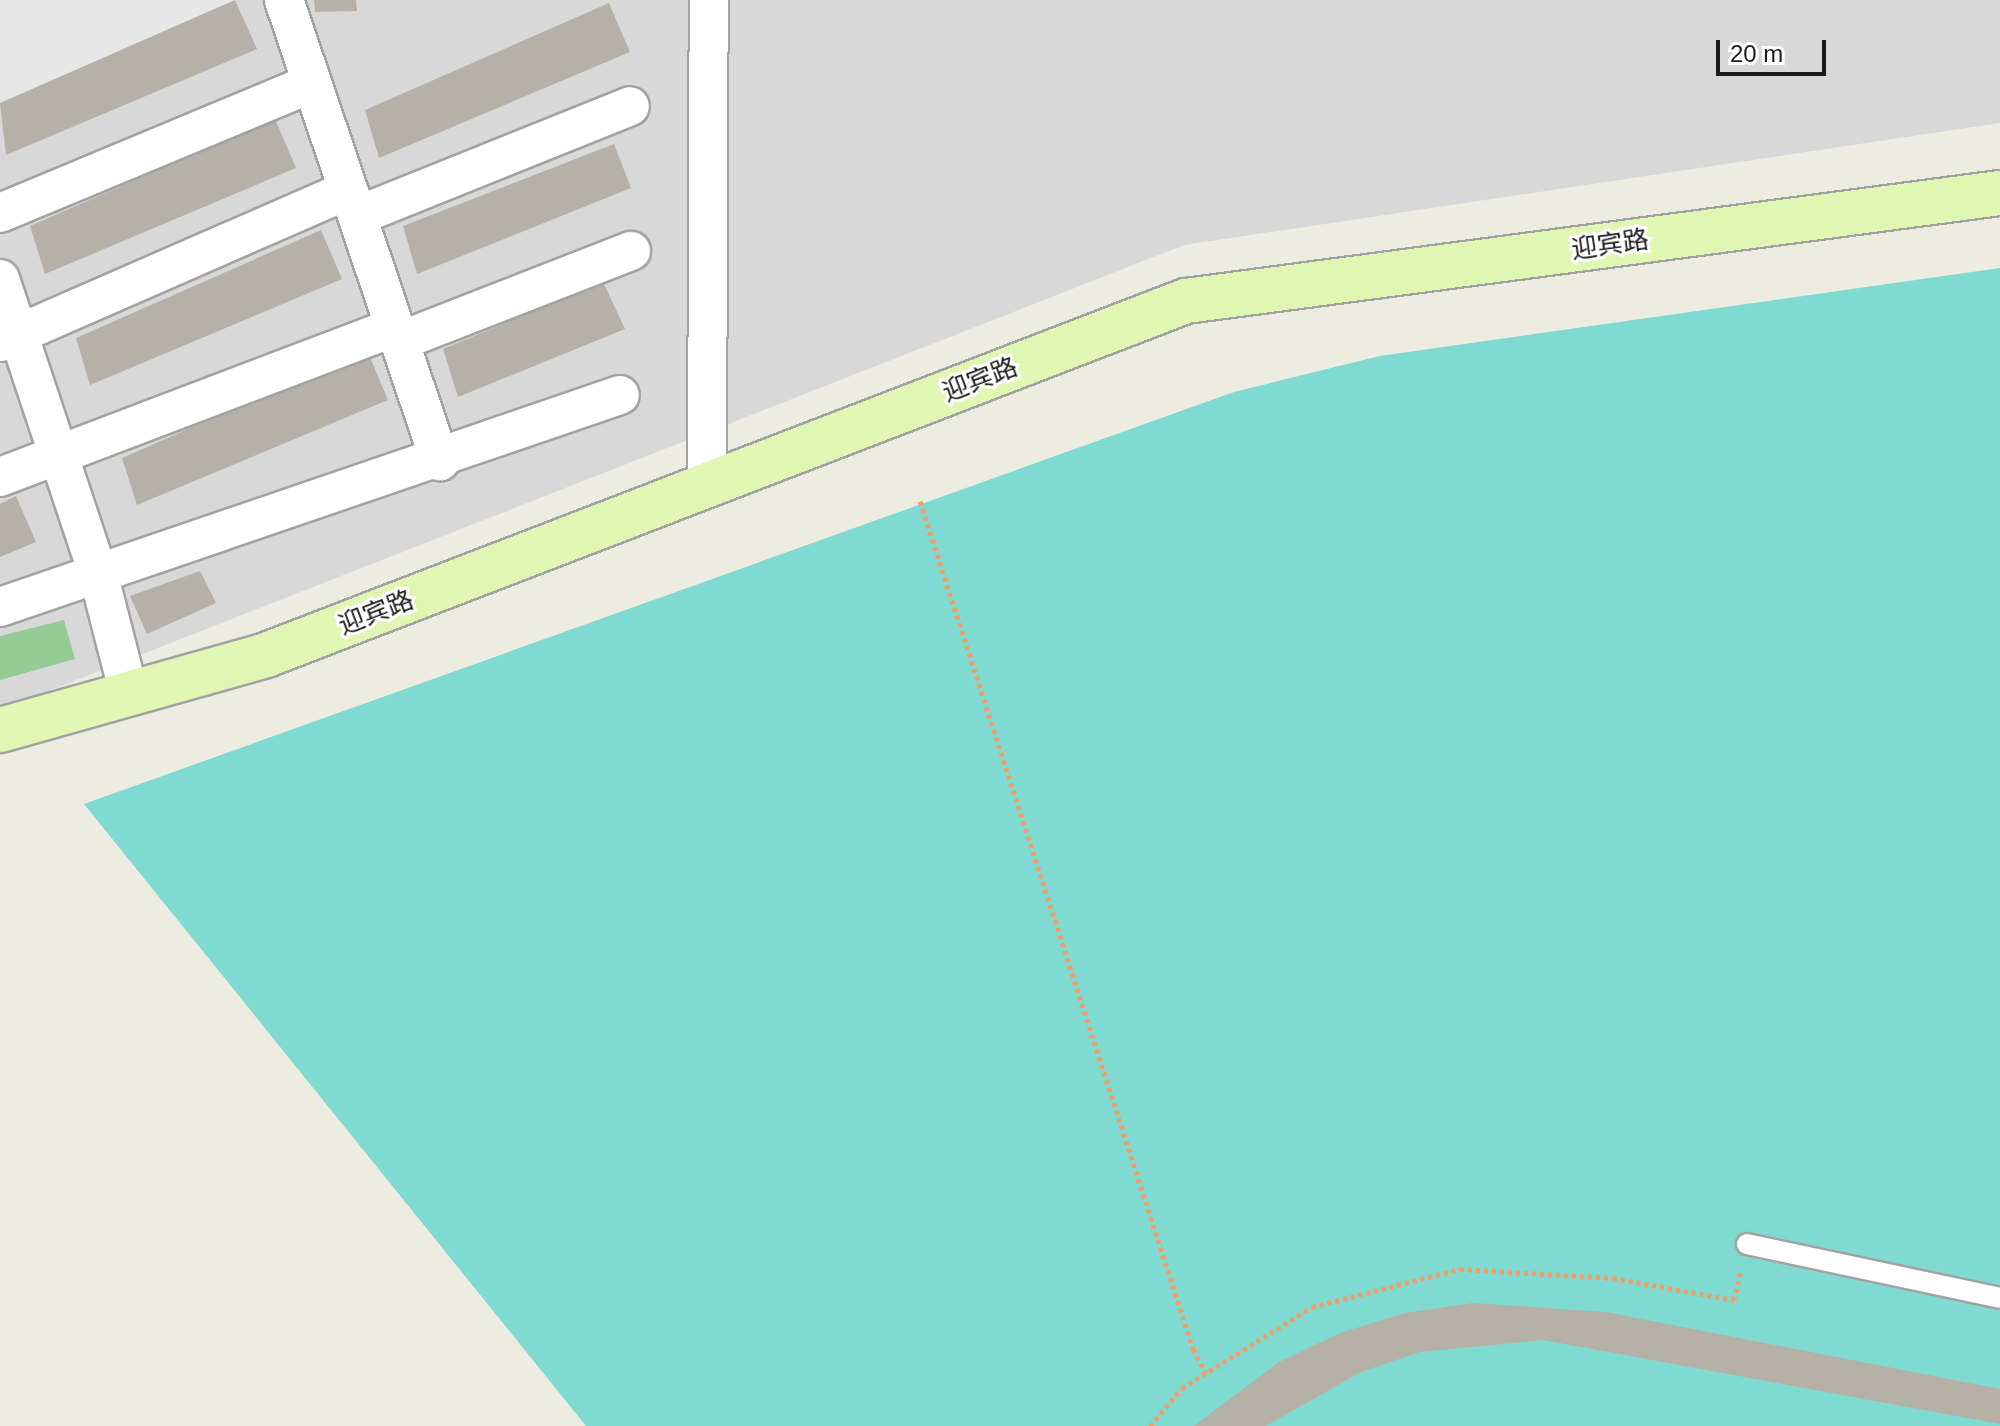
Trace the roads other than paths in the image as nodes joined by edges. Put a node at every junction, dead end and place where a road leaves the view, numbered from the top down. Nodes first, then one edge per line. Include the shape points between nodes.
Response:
1 (284, 0) edge
2 (709, 0) edge
3 (312, 83) junction
4 (630, 106) dead end
5 (2000, 193) edge
6 (353, 203) junction
7 (0, 213) edge
8 (631, 251) dead end
9 (0, 279) edge
10 (397, 334) junction
11 (9, 338) edge
12 (620, 395) dead end
13 (59, 456) junction
14 (440, 461) junction
15 (0, 477) edge
16 (707, 486) junction
17 (99, 577) junction
18 (0, 607) edge
19 (129, 694) junction
20 (0, 730) edge
21 (1747, 1244) dead end
22 (2000, 1298) edge

1 - 3 street
2 - 16 street
3 - 6 street
3 - 7 street
4 - 6 street
5 - 16 street, 迎宾路 via 1186,301
6 - 10 street
6 - 11 street
8 - 10 street
9 - 11 street
10 - 13 street
10 - 14 street
11 - 13 street
12 - 14 street
13 - 15 street
13 - 17 street
14 - 17 street
16 - 19 street, 迎宾路 via 266,655
17 - 18 street
17 - 19 street
19 - 20 street, 迎宾路
21 - 22 lane

